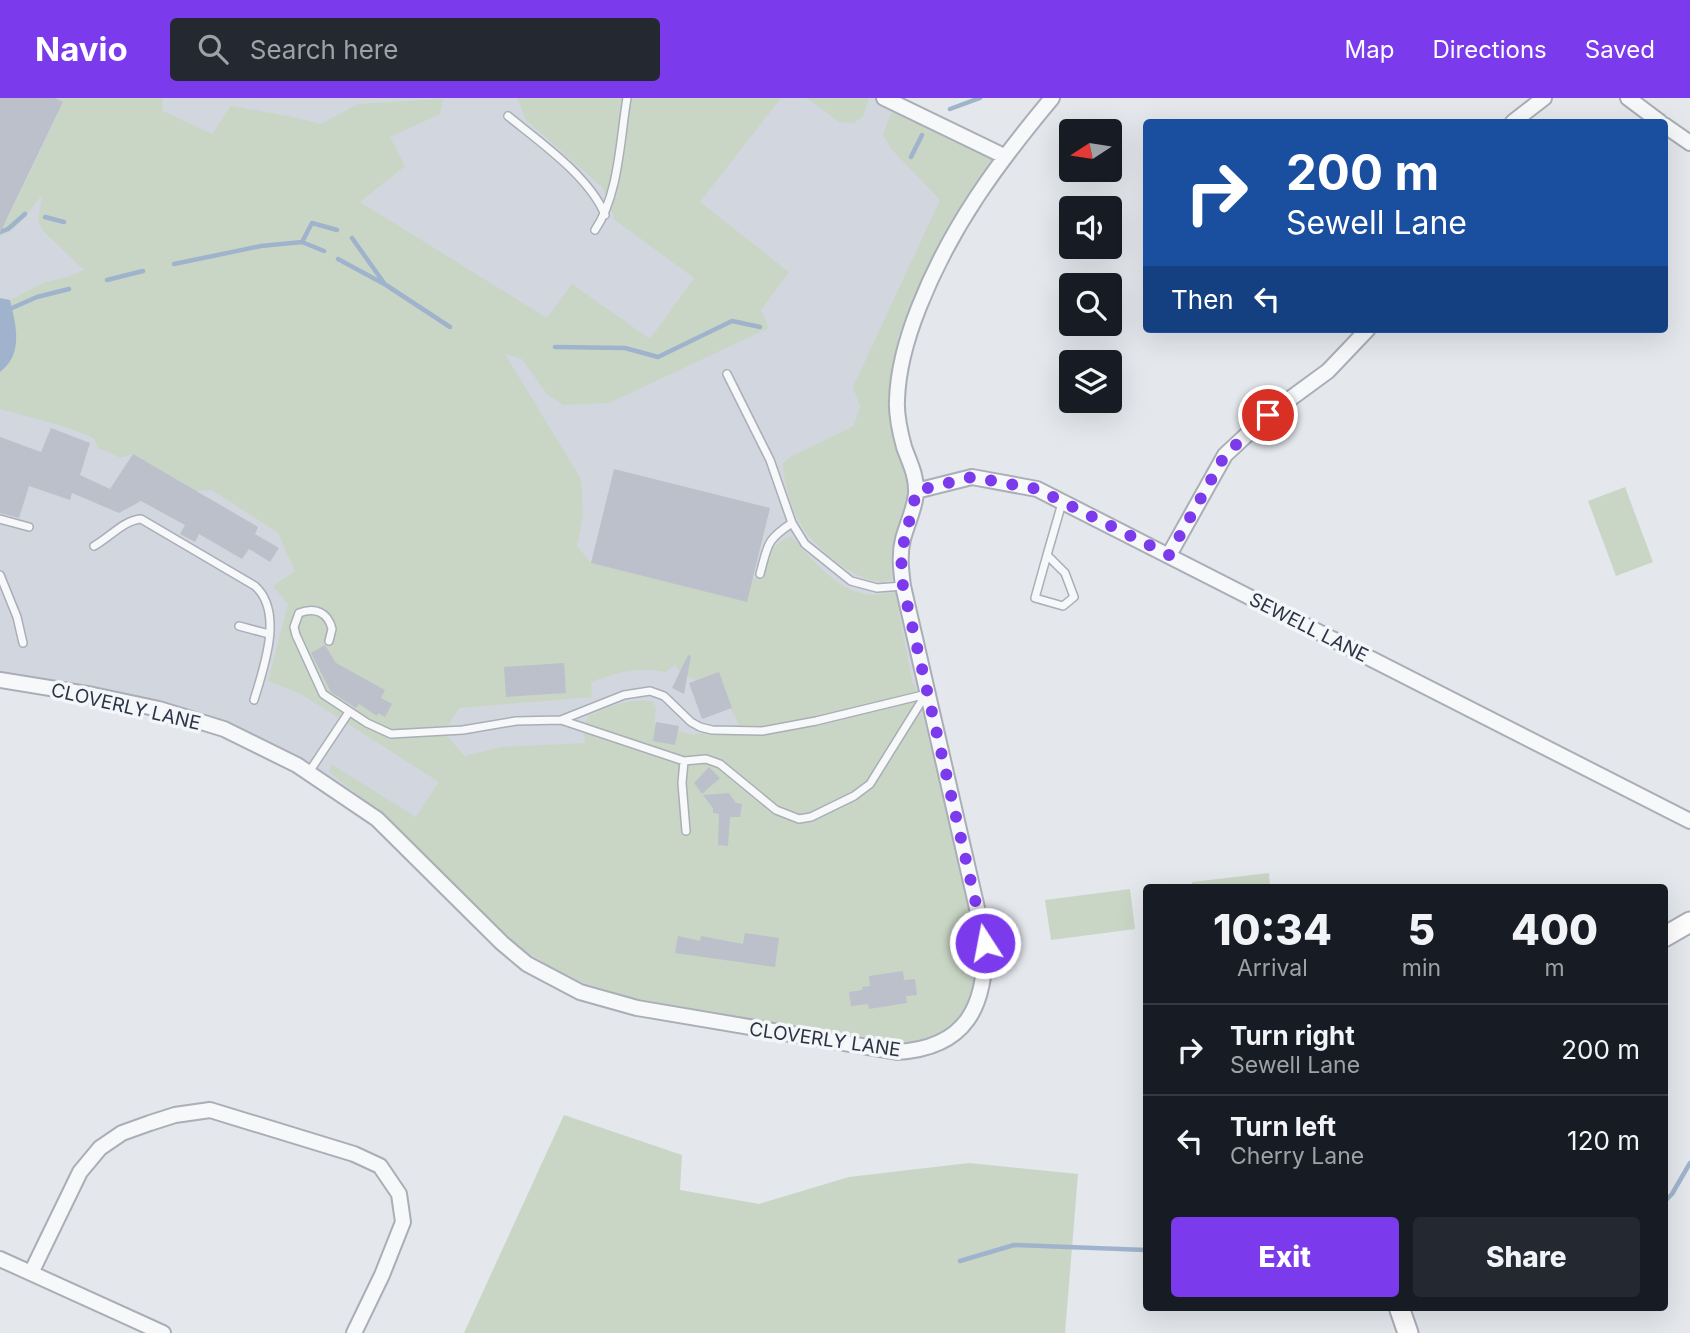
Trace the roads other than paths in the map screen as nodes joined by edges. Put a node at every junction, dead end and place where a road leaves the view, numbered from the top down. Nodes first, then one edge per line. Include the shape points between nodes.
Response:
1 (627, 98) edge
2 (884, 98) edge
3 (1052, 98) edge
4 (1544, 98) edge
5 (1628, 98) edge
6 (508, 116) dead end
7 (1517, 119) edge
8 (1655, 119) edge
9 (1668, 128) edge
10 (1690, 143) edge
11 (1003, 156) junction
12 (605, 215) junction
13 (595, 230) dead end
14 (1364, 333) edge
15 (727, 374) dead end
16 (916, 491) junction
17 (1063, 502) junction
18 (0, 519) edge
19 (792, 523) junction
20 (29, 527) dead end
21 (94, 546) dead end
22 (1047, 555) junction
23 (1169, 555) junction
24 (760, 574) dead end
25 (0, 575) edge
26 (903, 586) junction
27 (239, 626) dead end
28 (269, 634) junction
29 (328, 641) dead end
30 (23, 643) dead end
31 (0, 680) edge
32 (927, 694) junction
33 (254, 700) dead end
34 (349, 712) junction
35 (561, 720) junction
36 (684, 761) junction
37 (309, 773) junction
38 (1690, 821) edge
39 (686, 831) dead end
40 (1690, 922) edge
41 (1668, 935) edge
42 (0, 1259) edge
43 (31, 1273) junction
44 (1400, 1311) edge
45 (163, 1333) edge
46 (354, 1333) edge
47 (1408, 1333) edge

1 - 12 lane
2 - 11 street
3 - 11 street, CLOVERLY LANE
4 - 7 street
5 - 8 street
6 - 12 lane via 580,178 600,201
9 - 10 street
11 - 16 street, CLOVERLY LANE via 950,238 905,345 897,402
12 - 13 lane
14 - 23 street via 1328,371 1268,415 1225,455
15 - 19 lane via 770,460
16 - 17 street, SEWELL LANE via 972,477 1037,489
16 - 26 street, CLOVERLY LANE via 902,542
17 - 22 lane
17 - 23 street, SEWELL LANE
18 - 20 lane
19 - 24 lane via 768,544
19 - 26 lane via 805,544 850,581 877,588
21 - 28 lane via 130,521 141,519 263,593 269,604
22 - 22 lane via 1065,573 1074,597 1063,606 1035,598
23 - 38 street, SEWELL LANE
25 - 30 lane
26 - 32 street, CLOVERLY LANE
27 - 28 lane
28 - 33 lane
29 - 34 lane via 332,629 325,615 317,610 299,613 296,635 318,687
31 - 37 street, CLOVERLY LANE via 159,709 224,729
32 - 35 lane via 762,732 701,727 664,696 650,691 624,695
32 - 36 lane via 870,784 811,817 799,819 776,810 720,764 706,759
32 - 37 street, CLOVERLY LANE via 980,917 985,964 974,1011 948,1038 916,1051 871,1049 637,1008 580,992 527,964 377,819
34 - 35 lane via 398,734
34 - 37 lane
35 - 36 lane
36 - 39 lane
40 - 41 main road
42 - 43 street
43 - 45 street
43 - 46 street via 80,1172 100,1148 149,1123 210,1110 380,1166 398,1194 403,1222
44 - 47 main road

